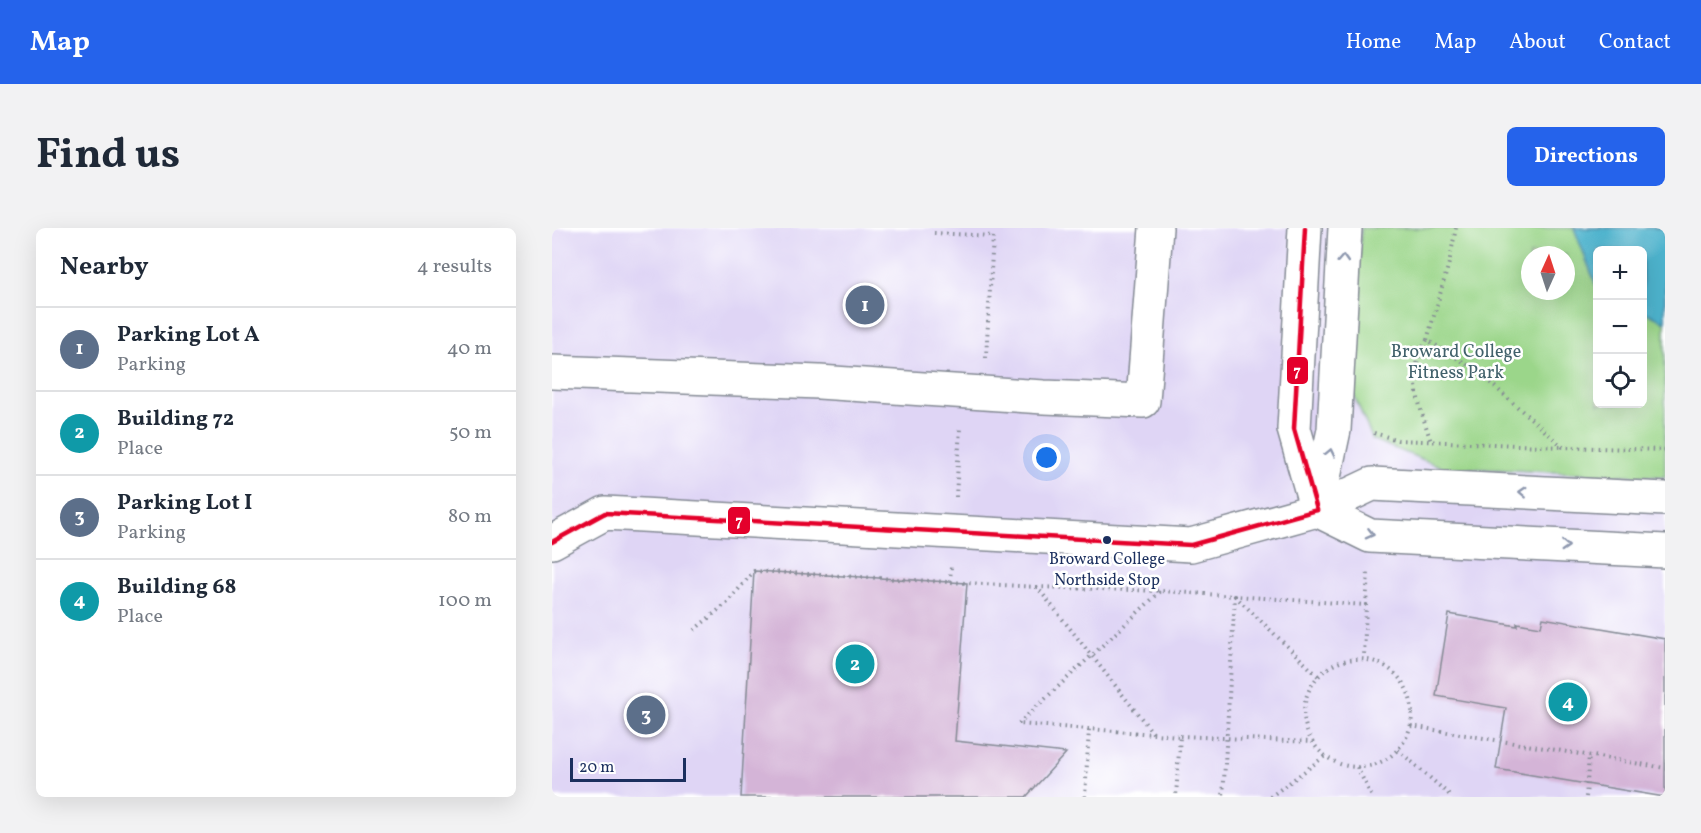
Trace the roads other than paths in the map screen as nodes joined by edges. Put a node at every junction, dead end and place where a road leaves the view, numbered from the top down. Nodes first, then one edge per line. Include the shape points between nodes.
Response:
1 (1156, 228) edge
2 (1305, 228) edge
3 (1345, 228) edge
4 (552, 372) edge
5 (1665, 499) edge
6 (1317, 510) junction
7 (552, 542) edge
8 (1665, 552) edge

1 - 4 lane via 1143,401 819,382
2 - 6 lane via 1294,429
6 -> 3 lane via 1334,430
5 -> 6 lane via 1372,484
6 - 7 lane via 1191,545 605,513
6 -> 8 lane via 1370,536

